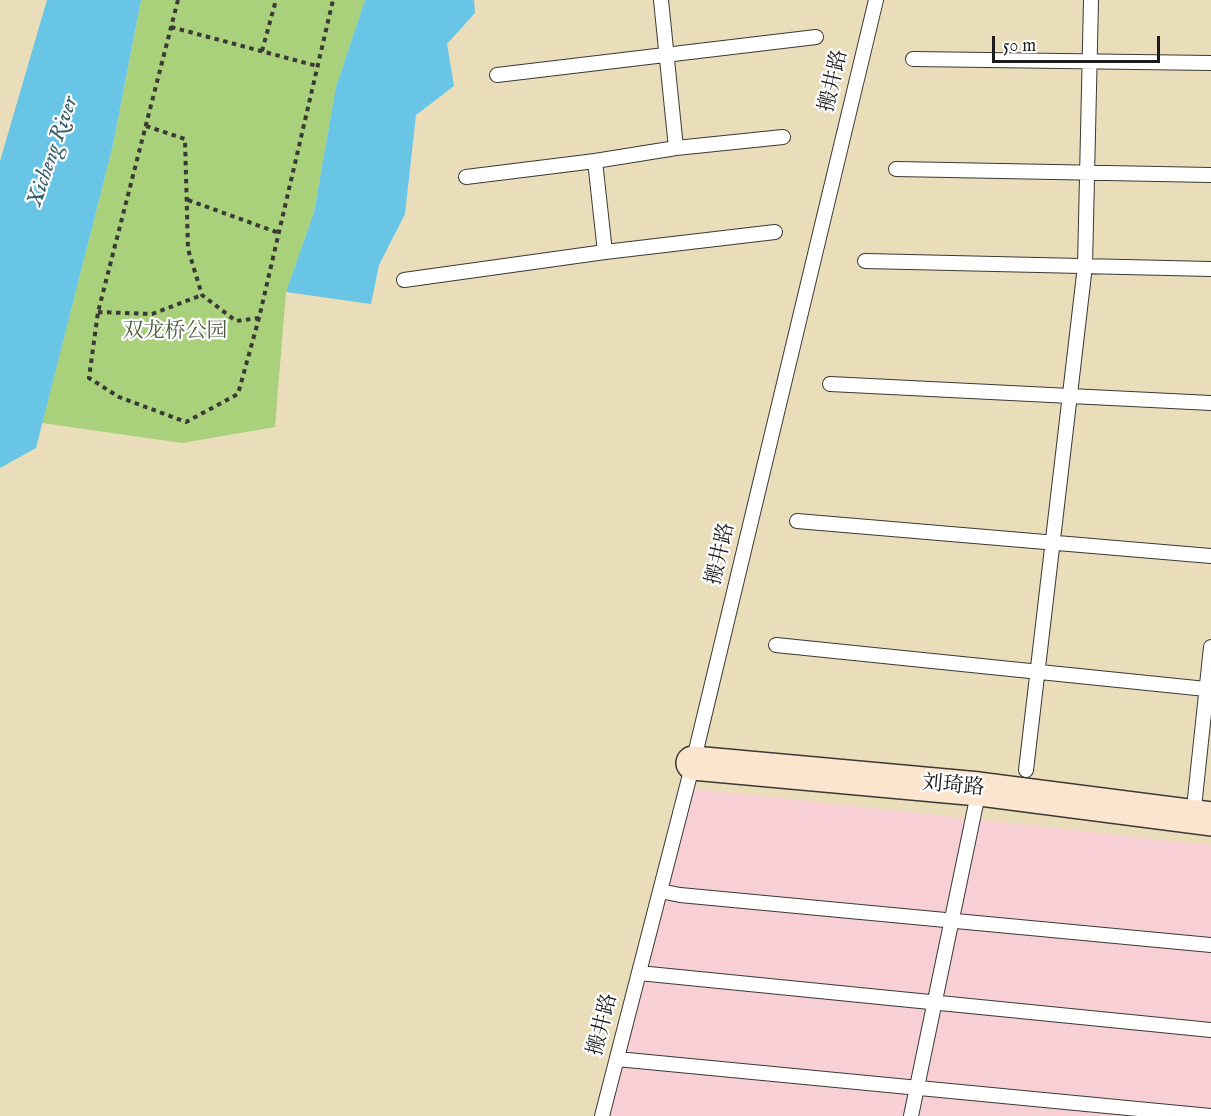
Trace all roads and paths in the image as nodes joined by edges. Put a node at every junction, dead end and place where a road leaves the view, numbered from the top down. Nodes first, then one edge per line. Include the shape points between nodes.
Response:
1 (178, 0) edge
2 (276, 0) edge
3 (333, 0) edge
4 (661, 0) edge
5 (876, 0) edge
6 (1091, 0) edge
7 (171, 27) junction
8 (816, 37) dead end
9 (262, 51) junction
10 (667, 55) junction
11 (913, 59) dead end
12 (1090, 61) junction
13 (1211, 63) edge
14 (317, 66) junction
15 (497, 75) dead end
16 (146, 126) junction
17 (783, 137) dead end
18 (676, 148) junction
19 (595, 161) junction
20 (896, 169) dead end
21 (1087, 173) junction
22 (1211, 175) edge
23 (466, 177) dead end
24 (188, 200) junction
25 (775, 232) dead end
26 (279, 233) junction
27 (605, 252) junction
28 (865, 261) dead end
29 (1085, 266) junction
30 (1211, 269) edge
31 (404, 280) dead end
32 (202, 295) junction
33 (98, 312) junction
34 (259, 318) junction
35 (830, 384) dead end
36 (1070, 395) junction
37 (1211, 403) edge
38 (797, 521) dead end
39 (1052, 541) junction
40 (1211, 556) edge
41 (776, 645) dead end
42 (1211, 647) edge
43 (1037, 671) junction
44 (1206, 689) junction
45 (1207, 714) edge
46 (693, 763) junction
47 (1026, 770) dead end
48 (979, 789) junction
49 (1202, 818) edge
50 (660, 891) junction
51 (952, 921) junction
52 (1211, 945) edge
53 (639, 974) junction
54 (935, 1003) junction
55 (1211, 1030) edge
56 (617, 1059) junction
57 (917, 1087) junction
58 (602, 1116) edge
59 (911, 1116) edge
60 (1211, 1116) edge

1 - 7 path
2 - 9 path
3 - 14 path
4 - 10 lane
5 - 46 lane, 搬井路
6 - 12 lane
7 - 9 path
7 - 16 path
8 - 10 lane
9 - 14 path
10 - 15 lane
10 - 18 lane
11 - 12 lane
12 - 13 lane
12 - 21 lane
14 - 26 path
16 - 24 path via 185,139
16 - 33 path
17 - 18 lane
18 - 19 lane
19 - 23 lane
19 - 27 lane
20 - 21 lane
21 - 22 lane
21 - 29 lane
24 - 26 path
24 - 32 path via 188,249
25 - 27 lane
26 - 34 path
27 - 31 lane
28 - 29 lane
29 - 30 lane
29 - 36 lane
32 - 33 path via 152,314
32 - 34 path via 236,321
33 - 34 path via 89,378 119,397 186,422 238,394
35 - 36 lane
36 - 37 lane
36 - 39 lane
38 - 39 lane
39 - 40 lane
39 - 43 lane
41 - 43 lane
42 - 44 lane
43 - 44 lane
43 - 47 lane
44 - 45 lane
45 - 49 lane
46 - 48 street, 刘琦路
46 - 50 lane, 搬井路
48 - 49 street, 刘琦路
48 - 51 lane
50 - 51 lane
50 - 53 lane, 搬井路
51 - 52 lane
51 - 54 lane
53 - 54 lane
53 - 56 lane, 搬井路
54 - 55 lane
54 - 57 lane
56 - 57 lane
56 - 58 lane, 搬井路
57 - 59 lane
57 - 60 lane

